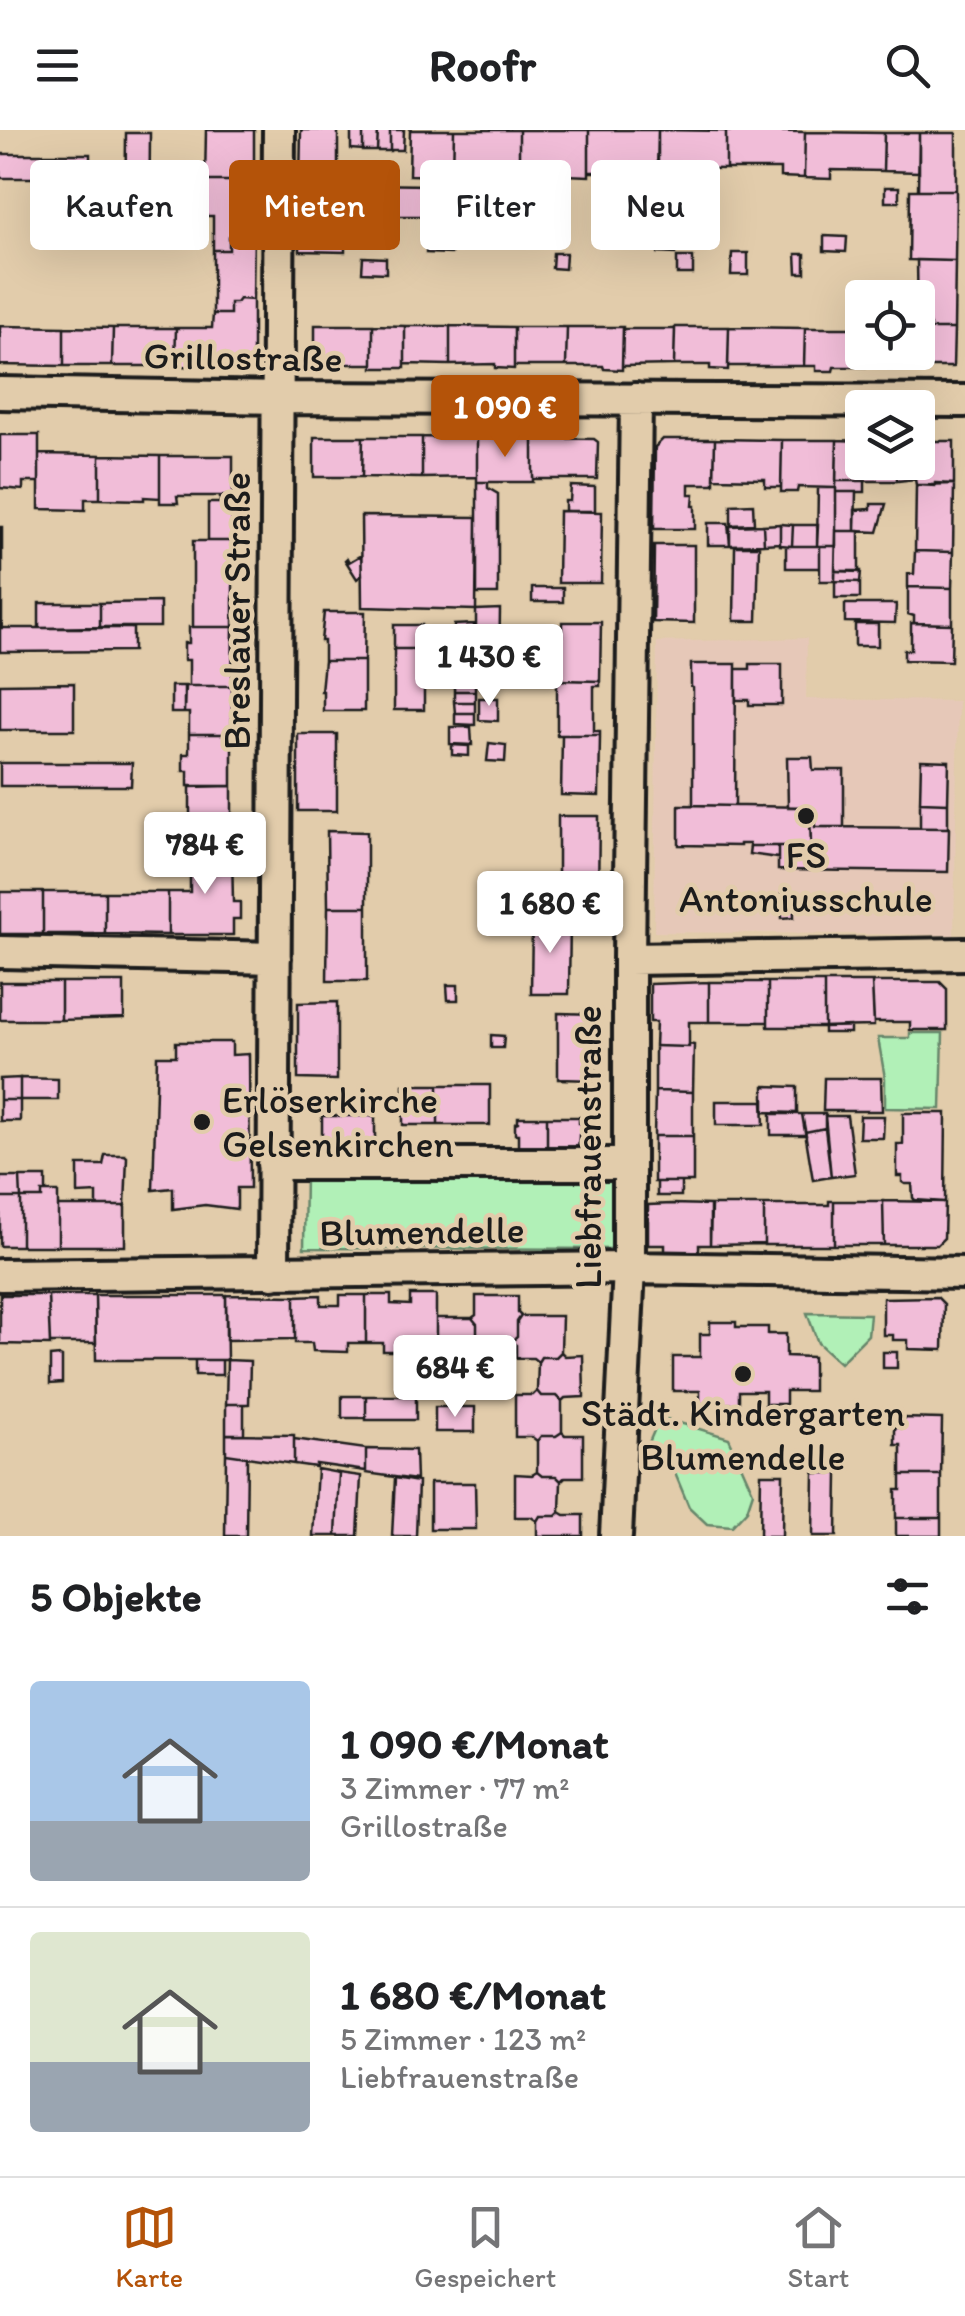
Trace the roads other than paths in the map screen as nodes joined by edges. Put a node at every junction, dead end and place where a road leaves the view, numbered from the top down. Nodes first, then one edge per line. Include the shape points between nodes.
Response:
1 (279, 130) edge
2 (0, 393) edge
3 (279, 398) junction
4 (636, 399) junction
5 (965, 401) edge
6 (0, 952) edge
7 (965, 954) edge
8 (275, 958) junction
9 (630, 958) junction
10 (274, 1164) junction
11 (629, 1164) junction
12 (629, 1268) junction
13 (273, 1273) junction
14 (965, 1273) edge
15 (0, 1276) edge
16 (616, 1536) edge

1 - 3 street, Breslauer Straße
2 - 3 street, Grillostraße
3 - 4 street, Grillostraße
3 - 8 street, Breslauer Straße
4 - 5 street, Grillostraße
4 - 9 street, Liebfrauenstraße
6 - 8 street
7 - 9 street
8 - 10 street, Breslauer Straße
9 - 11 street, Liebfrauenstraße
10 - 11 street
10 - 13 street, Breslauer Straße
11 - 12 street, Liebfrauenstraße
12 - 13 street, Blumendelle
12 - 14 street, Blumendelle
12 - 16 street, Liebfrauenstraße
13 - 15 street, Blumendelle

